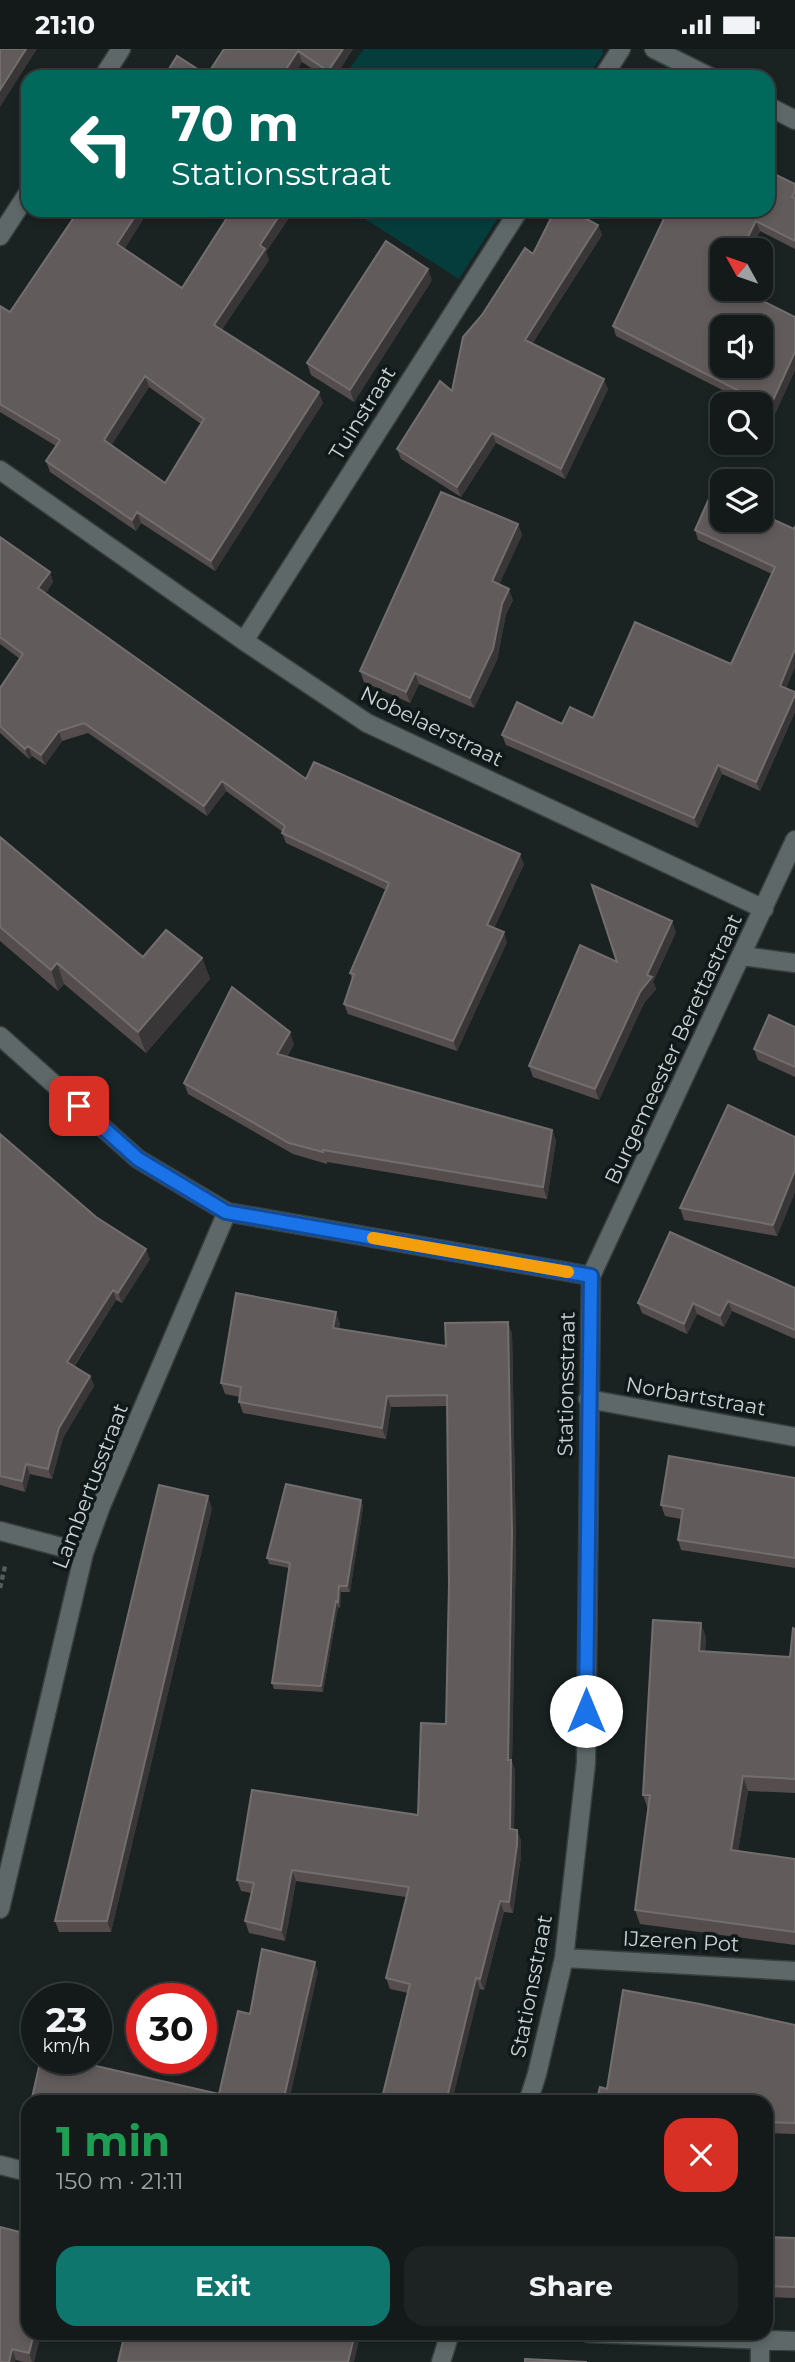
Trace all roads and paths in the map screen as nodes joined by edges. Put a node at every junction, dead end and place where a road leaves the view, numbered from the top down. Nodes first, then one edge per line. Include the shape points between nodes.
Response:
1 (121, 49) edge
2 (621, 49) edge
3 (654, 49) edge
4 (108, 70) edge
5 (608, 70) edge
6 (696, 70) edge
7 (775, 110) edge
8 (795, 120) edge
9 (21, 204) edge
10 (515, 217) edge
11 (0, 236) edge
12 (0, 470) edge
13 (244, 641) junction
14 (795, 840) edge
15 (764, 909) junction
16 (742, 956) junction
17 (795, 963) edge
18 (0, 1036) edge
19 (226, 1212) junction
20 (591, 1276) junction
21 (588, 1399) junction
22 (795, 1437) edge
23 (0, 1531) edge
24 (84, 1553) junction
25 (0, 1909) edge
26 (564, 1958) junction
27 (795, 1971) edge
28 (530, 2095) edge
29 (0, 2165) edge
30 (21, 2170) edge
31 (448, 2340) edge
32 (760, 2340) joint
33 (795, 2341) edge
34 (440, 2362) edge
35 (760, 2362) edge

1 - 4 street
2 - 5 street
3 - 6 street
7 - 8 street
9 - 11 street
10 - 13 street, Tuinstraat
12 - 13 street, Nobelaerstraat
13 - 15 street, Nobelaerstraat via 367,723
14 - 15 street, Burgemeester Berettastraat
15 - 16 street, Burgemeester Berettastraat
16 - 17 street
16 - 20 street, Burgemeester Berettastraat
18 - 19 street via 138,1159
19 - 20 street
19 - 24 street, Lambertusstraat
20 - 21 street, Stationsstraat
21 - 22 street, Norbartstraat
21 - 26 street, Stationsstraat via 586,1763
23 - 24 street
24 - 25 street, Lambertusstraat
26 - 27 street, IJzeren Pot
26 - 28 street, Stationsstraat
29 - 30 street
31 - 34 street
32 - 33 street
32 - 35 street

